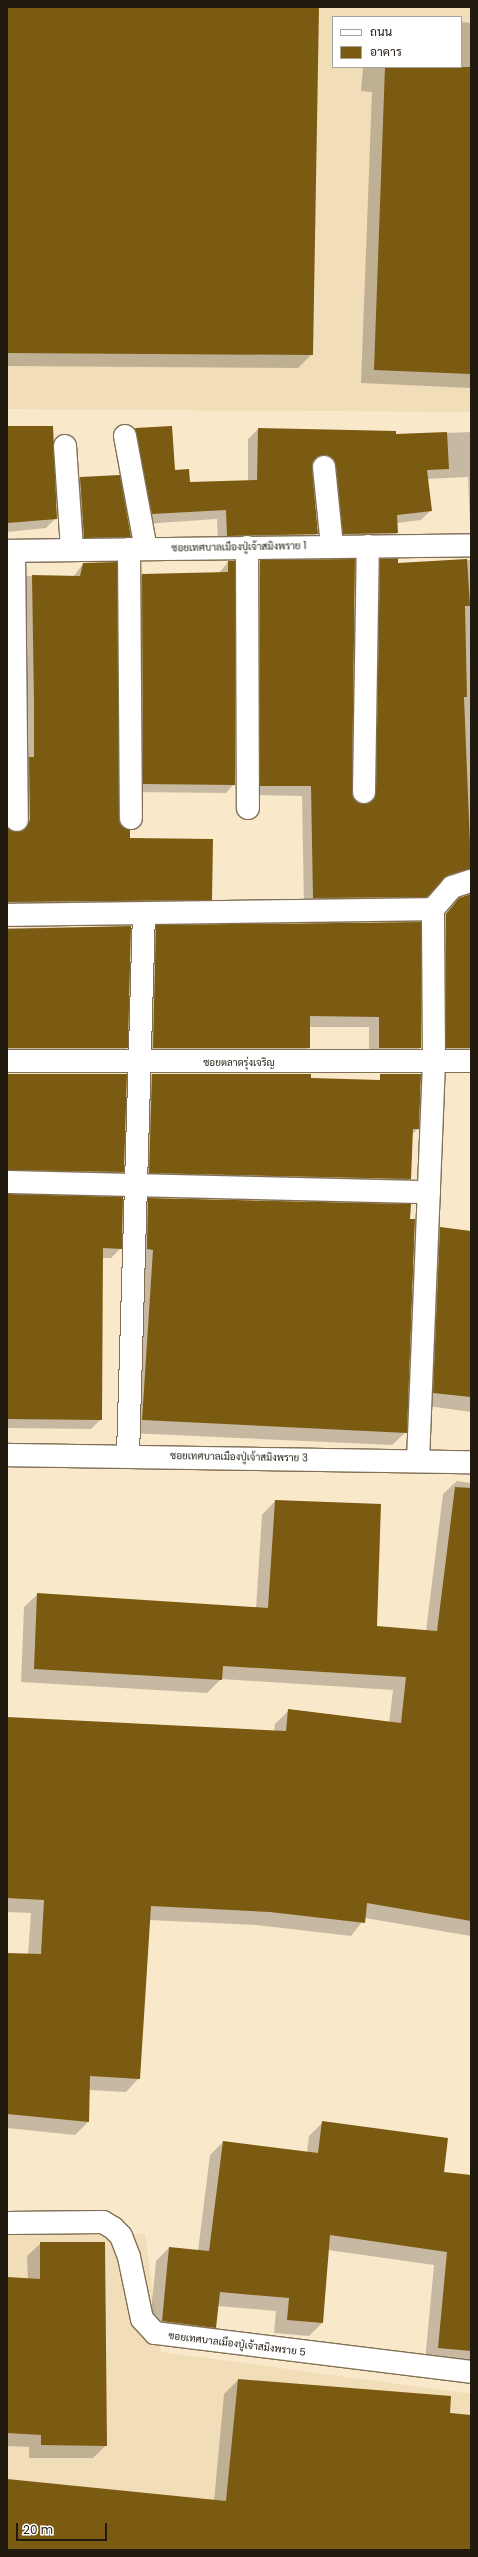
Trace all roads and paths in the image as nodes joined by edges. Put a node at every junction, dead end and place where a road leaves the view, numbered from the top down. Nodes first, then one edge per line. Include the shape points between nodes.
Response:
1 (125, 436) dead end
2 (65, 446) dead end
3 (324, 467) dead end
4 (471, 545) edge
5 (332, 546) junction
6 (368, 546) junction
7 (247, 547) junction
8 (138, 549) junction
9 (72, 550) junction
10 (10, 551) edge
11 (364, 792) dead end
12 (248, 808) dead end
13 (131, 818) dead end
14 (17, 820) dead end
15 (471, 881) edge
16 (433, 909) junction
17 (144, 914) junction
18 (7, 915) edge
19 (7, 1061) edge
20 (471, 1061) edge
21 (434, 1062) junction
22 (142, 1063) junction
23 (7, 1182) edge
24 (138, 1185) junction
25 (429, 1192) junction
26 (7, 1455) edge
27 (128, 1455) junction
28 (418, 1461) junction
29 (471, 1462) edge
30 (7, 2223) edge
31 (471, 2372) edge

1 - 8 street
2 - 9 street
3 - 5 street
4 - 6 street, ซอยเทศบาลเมืองปู่เจ้าสมิงพราย 1
5 - 6 street, ซอยเทศบาลเมืองปู่เจ้าสมิงพราย 1
5 - 7 street, ซอยเทศบาลเมืองปู่เจ้าสมิงพราย 1
6 - 11 street
7 - 8 street, ซอยเทศบาลเมืองปู่เจ้าสมิงพราย 1
7 - 12 street
8 - 9 street, ซอยเทศบาลเมืองปู่เจ้าสมิงพราย 1
8 - 13 street
9 - 10 street, ซอยเทศบาลเมืองปู่เจ้าสมิงพราย 1
10 - 14 street
15 - 16 street via 452,887
16 - 17 street
16 - 21 street
17 - 18 street
17 - 22 street
19 - 22 street, ซอยตลาดรุ่งเจริญ
20 - 21 street, ซอยตลาดรุ่งเจริญ
21 - 22 street, ซอยตลาดรุ่งเจริญ
21 - 25 street
22 - 24 street
23 - 24 street
24 - 25 street
24 - 27 street
25 - 28 street
26 - 27 street, ซอยเทศบาลเมืองปู่เจ้าสมิงพราย 3
27 - 28 street, ซอยเทศบาลเมืองปู่เจ้าสมิงพราย 3
28 - 29 street, ซอยเทศบาลเมืองปู่เจ้าสมิงพราย 3
30 - 31 street, ซอยเทศบาลเมืองปู่เจ้าสมิงพราย 5 via 104,2222 113,2228 121,2236 129,2257 142,2319 155,2333

